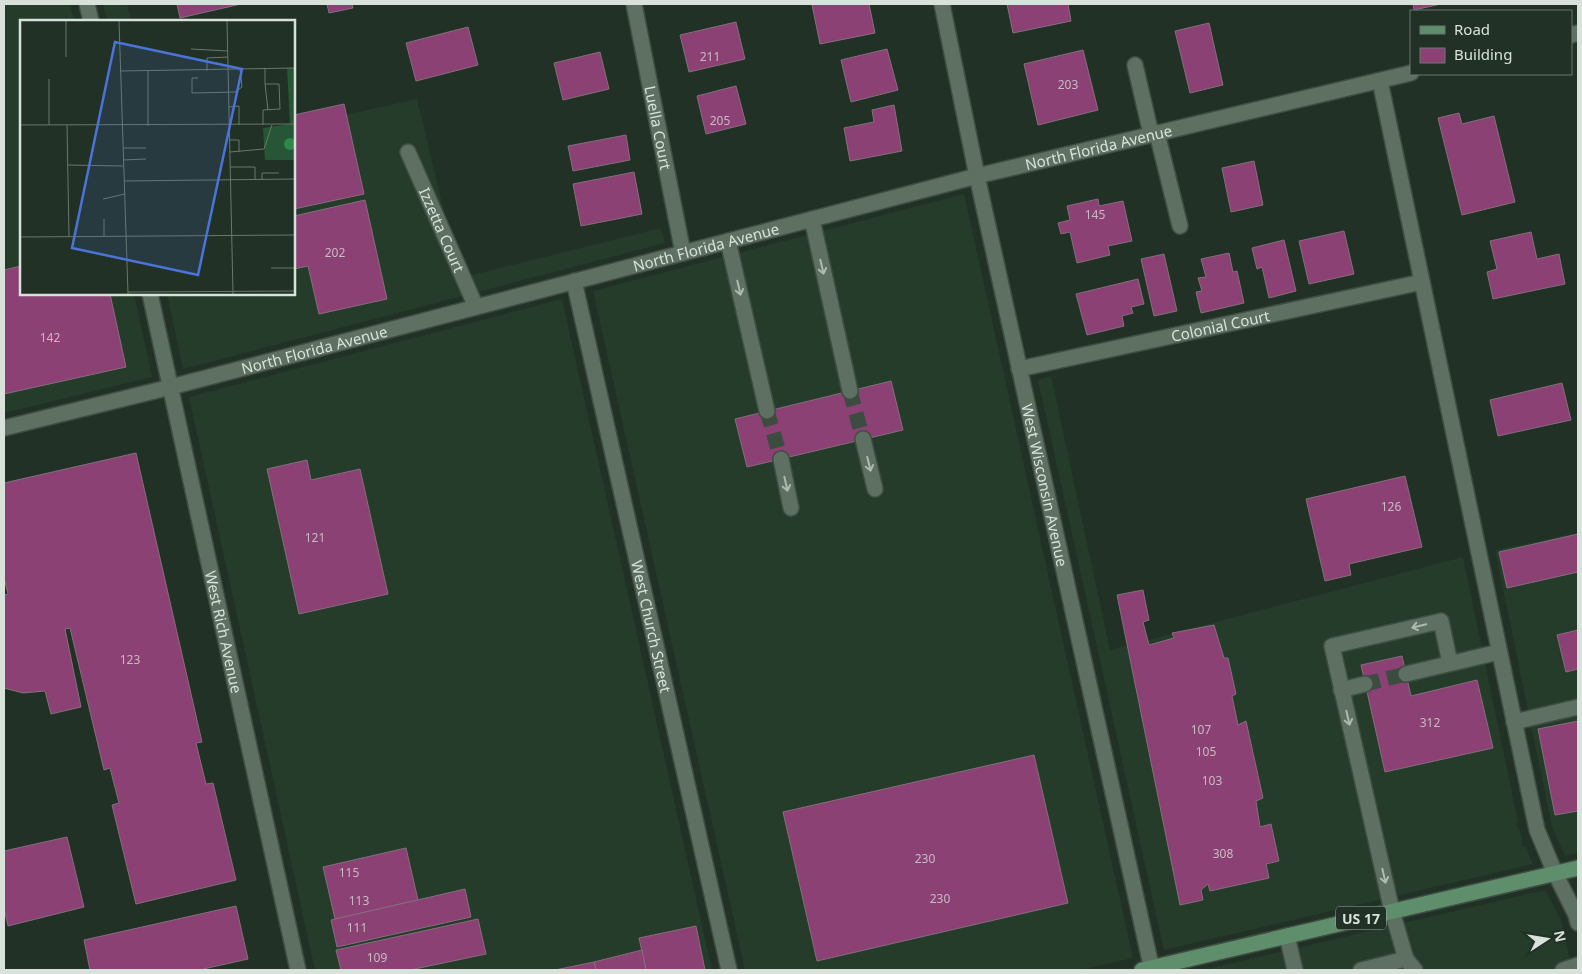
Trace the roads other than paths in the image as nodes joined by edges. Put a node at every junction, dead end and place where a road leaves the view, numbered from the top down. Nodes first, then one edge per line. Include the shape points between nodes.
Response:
1 (87, 4) edge
2 (634, 4) edge
3 (942, 4) edge
4 (91, 20) edge
5 (1135, 65) dead end
6 (1410, 73) edge
7 (1380, 80) junction
8 (1154, 134) junction
9 (408, 152) dead end
10 (977, 176) junction
11 (812, 219) junction
12 (1180, 226) dead end
13 (728, 241) junction
14 (683, 253) junction
15 (574, 281) junction
16 (1422, 282) junction
17 (150, 295) edge
18 (476, 307) junction
19 (1019, 369) junction
20 (171, 387) junction
21 (850, 391) tunnel mouth
22 (768, 411) tunnel mouth
23 (4, 428) edge
24 (863, 440) tunnel mouth
25 (780, 459) tunnel mouth
26 (875, 489) dead end
27 (792, 508) dead end
28 (1499, 652) junction
29 (1450, 663) junction
30 (1406, 674) tunnel mouth
31 (1365, 684) tunnel mouth
32 (1341, 690) junction
33 (1578, 708) edge
34 (1514, 722) junction
35 (1578, 868) edge
36 (1555, 873) junction
37 (1392, 911) junction
38 (1578, 923) edge
39 (1286, 936) junction
40 (1578, 964) edge
41 (1411, 965) edge
42 (298, 970) edge
43 (729, 970) edge
44 (1148, 970) edge
45 (1295, 970) edge
46 (1361, 970) edge
47 (1562, 970) edge

1 - 4 street
2 - 14 street, Luella Court
3 - 10 street, West Wisconsin Avenue
5 - 8 street
6 - 7 street, North Florida Avenue
7 - 8 street, North Florida Avenue
7 - 16 street
8 - 10 street, North Florida Avenue
8 - 12 street
9 - 18 street, Izzetta Court
10 - 11 street, North Florida Avenue
10 - 19 street, West Wisconsin Avenue
11 - 13 street, North Florida Avenue
11 -> 21 street
13 - 14 street, North Florida Avenue
13 -> 22 street
14 - 15 street, North Florida Avenue
15 - 18 street, North Florida Avenue
15 - 43 street, West Church Street
16 - 19 street, Colonial Court
16 - 28 street
17 - 20 street, West Rich Avenue
18 - 20 street, North Florida Avenue
19 - 44 street, West Wisconsin Avenue
20 - 23 street, North Florida Avenue
20 - 42 street, West Rich Avenue
24 -> 26 street
25 -> 27 street
28 - 29 street
28 - 34 street
29 - 30 street
29 -> 32 street via 1441,621 1332,646
31 - 32 street
32 -> 37 street
33 - 34 street
34 - 36 street via 1537,830
35 - 36 main road, US 17
36 - 37 main road, US 17
36 - 38 street
37 - 39 main road, US 17
37 - 41 street
39 - 44 main road, US 17
39 - 45 street
40 - 47 street
41 - 46 street

